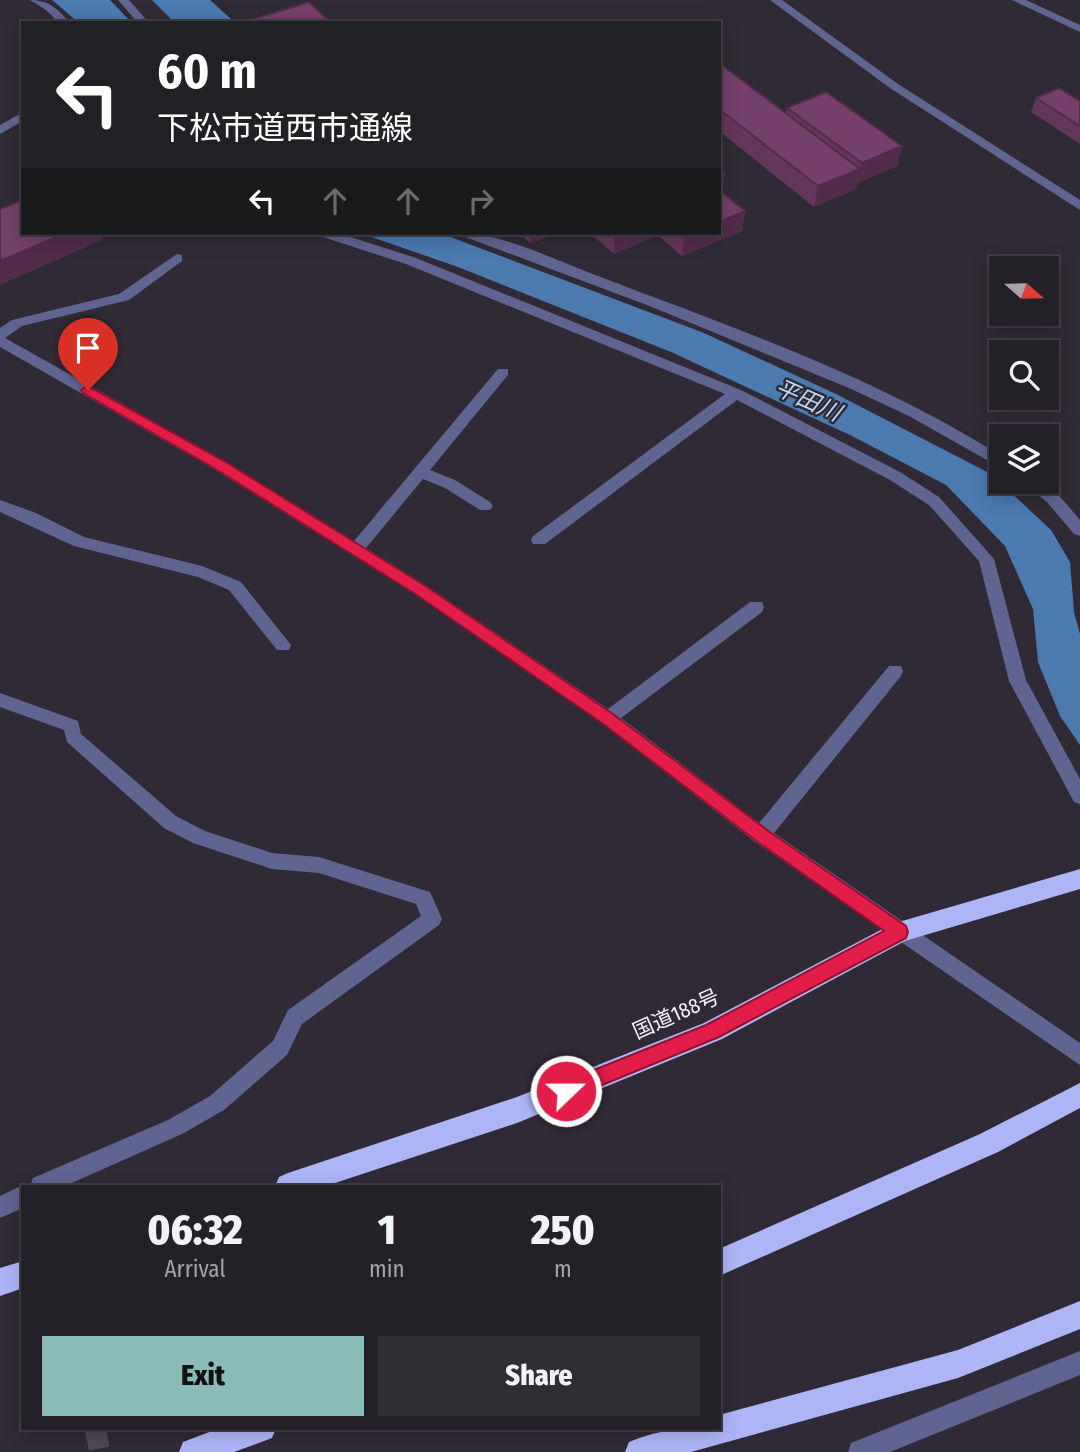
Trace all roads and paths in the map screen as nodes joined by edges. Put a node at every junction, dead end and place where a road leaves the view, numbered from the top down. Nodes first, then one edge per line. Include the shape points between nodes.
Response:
1 (35, 0) edge
2 (123, 0) edge
3 (775, 0) edge
4 (1017, 0) edge
5 (63, 21) edge
6 (142, 21) edge
7 (1080, 29) edge
8 (21, 117) edge
9 (0, 130) edge
10 (1080, 206) edge
11 (332, 235) edge
12 (474, 235) edge
13 (177, 258) dead end
14 (0, 335) edge
15 (0, 341) edge
16 (503, 372) dead end
17 (736, 393) junction
18 (989, 456) edge
19 (420, 472) junction
20 (1046, 494) edge
21 (0, 506) edge
22 (485, 506) dead end
23 (1080, 530) edge
24 (539, 540) dead end
25 (355, 550) junction
26 (756, 607) dead end
27 (283, 645) dead end
28 (895, 671) dead end
29 (0, 700) edge
30 (608, 718) junction
31 (1080, 796) edge
32 (761, 835) junction
33 (1080, 879) edge
34 (900, 932) junction
35 (1080, 1055) edge
36 (1080, 1095) edge
37 (45, 1185) edge
38 (291, 1185) edge
39 (21, 1197) edge
40 (0, 1207) edge
41 (721, 1263) edge
42 (21, 1275) edge
43 (0, 1282) edge
44 (1080, 1315) edge
45 (1079, 1365) edge
46 (721, 1429) edge
47 (256, 1430) edge
48 (719, 1430) edge
49 (193, 1452) edge
50 (639, 1452) edge
51 (860, 1452) edge

1 - 5 street
2 - 6 street
3 - 10 street via 894,86
4 - 7 street
8 - 9 street
11 - 17 street via 424,266
12 - 18 street via 631,292 881,396
13 - 14 street via 124,297 17,323
15 - 25 street via 219,465
16 - 19 street
17 - 24 street
17 - 31 street via 895,476 934,501 967,536 986,559 1018,681
19 - 22 street
19 - 25 street
20 - 23 street
21 - 27 street via 80,542 202,572 235,586
25 - 30 street
26 - 30 street
28 - 32 street
29 - 37 street via 72,726 73,737 170,822 272,861 319,865 423,898 432,919 295,1017 280,1048 217,1103 175,1127
30 - 32 street
32 - 34 street
33 - 34 highway, 国道188号
34 - 35 street
34 - 38 highway, 国道188号 via 713,1031 517,1110
36 - 41 highway via 989,1143
39 - 40 street
42 - 43 highway
44 - 46 highway via 958,1364
45 - 51 street
47 - 49 highway
48 - 50 highway

